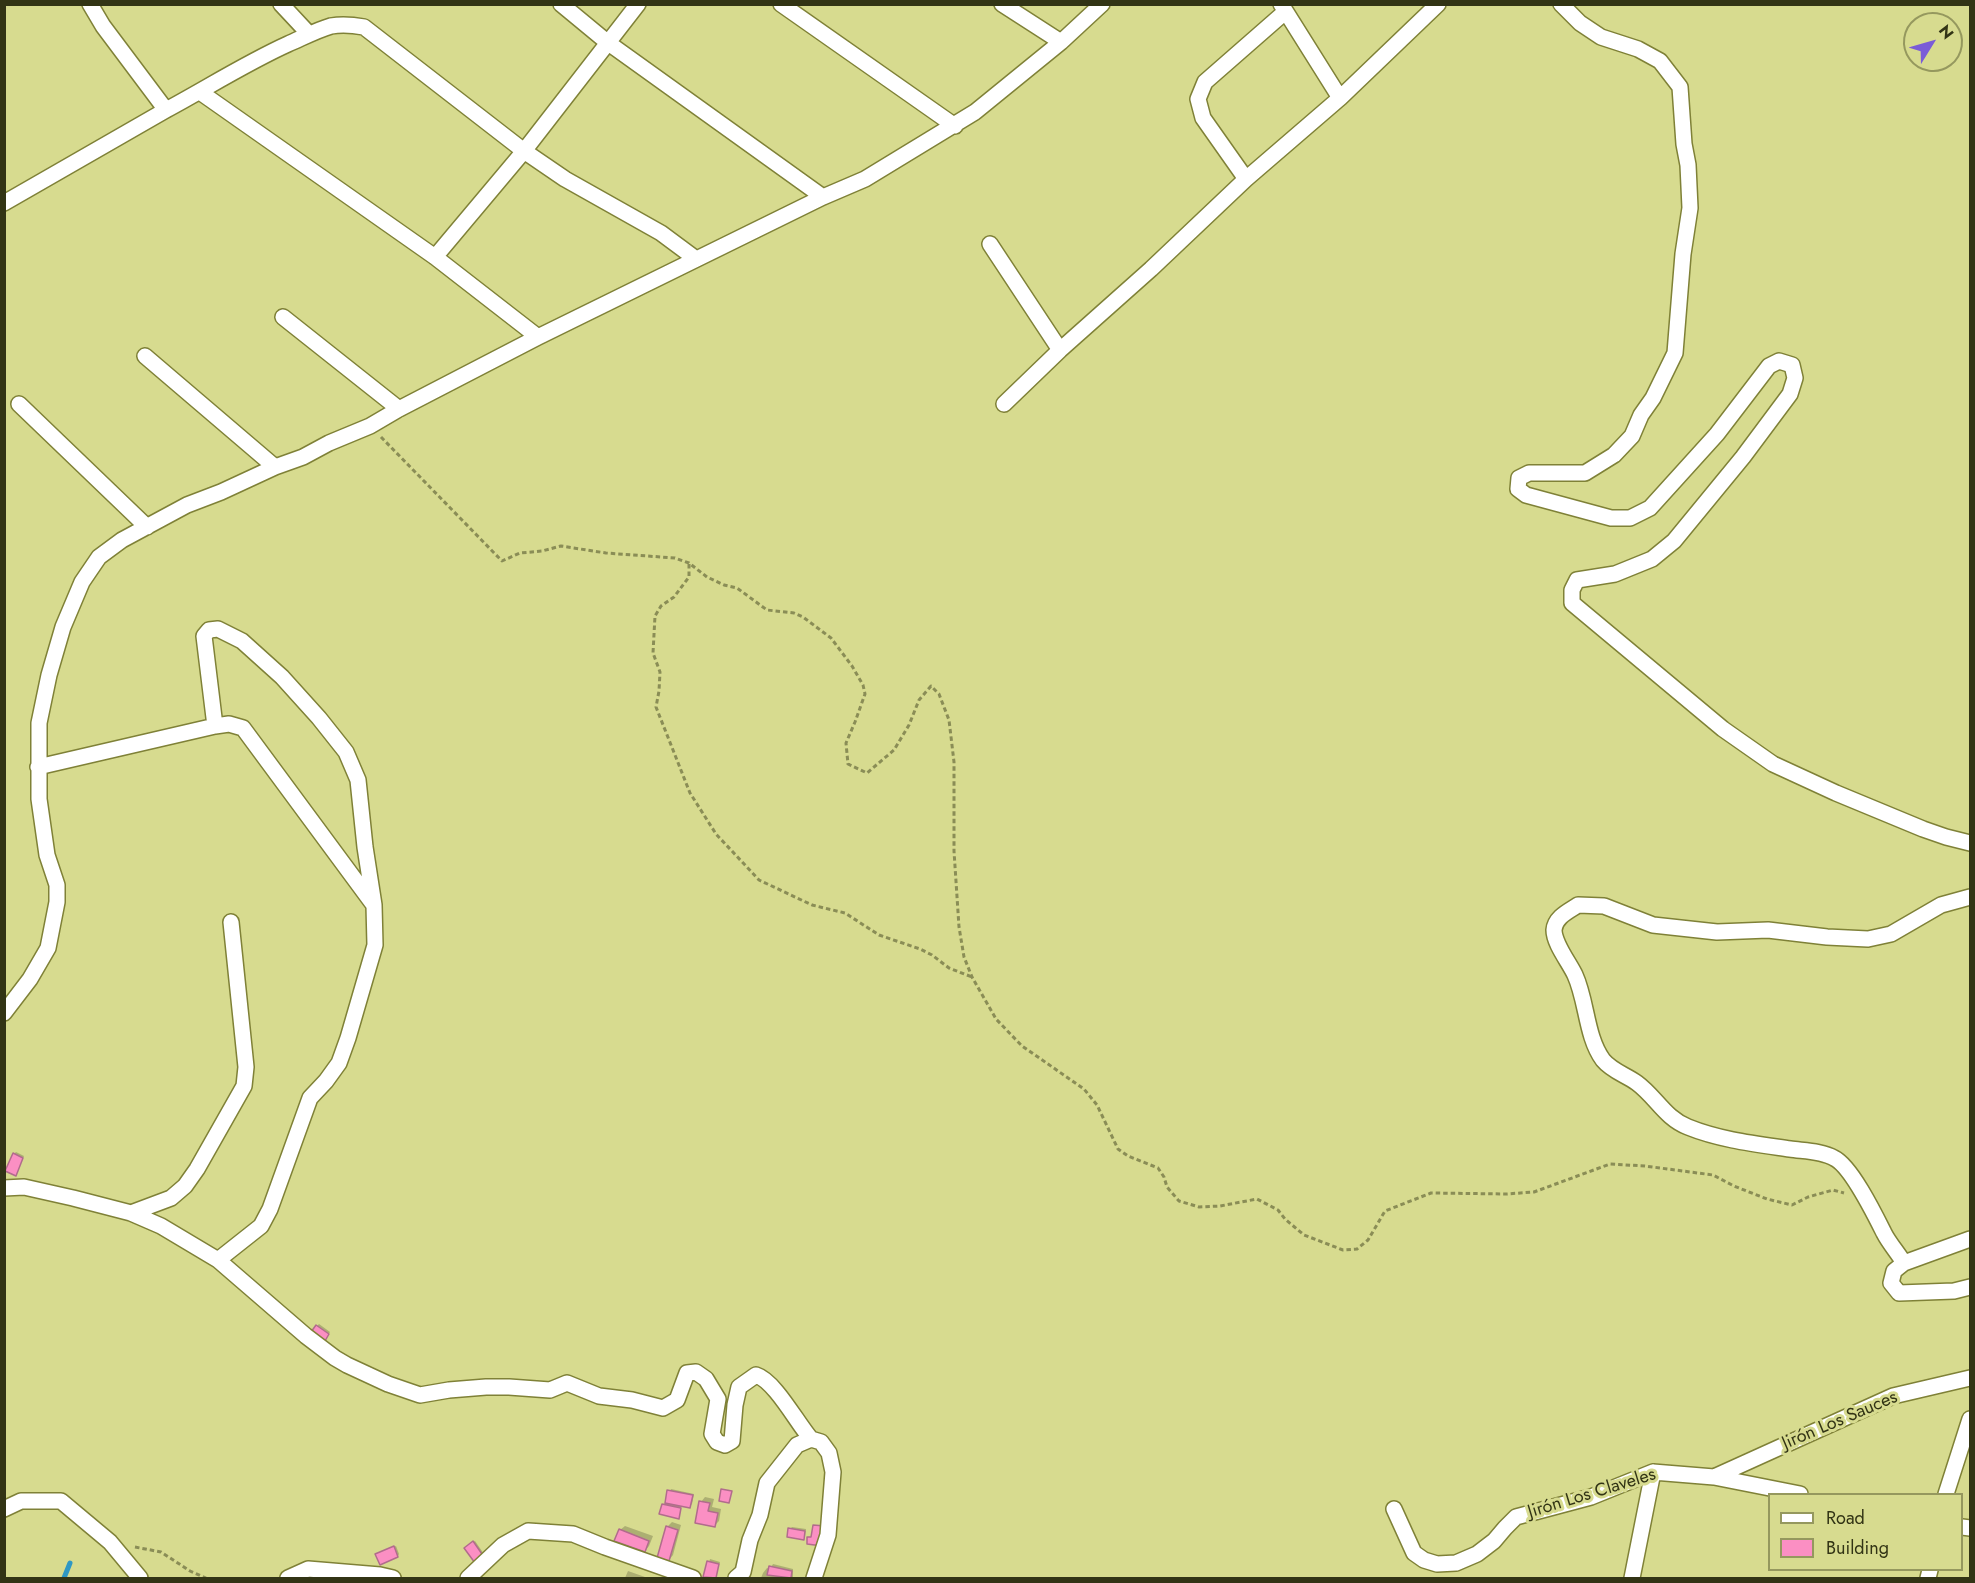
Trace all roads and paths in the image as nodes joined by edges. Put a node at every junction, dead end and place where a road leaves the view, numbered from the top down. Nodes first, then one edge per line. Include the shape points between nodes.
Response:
1 (90, 4) edge
2 (281, 4) edge
3 (561, 4) edge
4 (638, 4) edge
5 (781, 4) edge
6 (1002, 4) edge
7 (1102, 4) edge
8 (1561, 4) edge
9 (1433, 6) edge
10 (1283, 8) edge
11 (309, 34) junction
12 (607, 42) junction
13 (1060, 42) junction
14 (200, 93) junction
15 (1340, 98) junction
16 (166, 110) junction
17 (955, 126) junction
18 (524, 151) junction
19 (1246, 179) junction
20 (823, 197) junction
21 (4, 203) edge
22 (990, 244) dead end
23 (435, 257) junction
24 (696, 260) junction
25 (283, 317) dead end
26 (538, 337) junction
27 (1060, 350) junction
28 (145, 356) dead end
29 (19, 404) dead end
30 (1004, 404) dead end
31 (399, 409) junction
32 (370, 426) junction
33 (275, 467) junction
34 (147, 527) junction
35 (689, 563) junction
36 (214, 726) junction
37 (38, 767) junction
38 (1971, 843) edge
39 (1971, 897) edge
40 (374, 905) junction
41 (231, 922) dead end
42 (972, 977) junction
43 (4, 1013) edge
44 (4, 1188) edge
45 (1865, 1198) junction
46 (131, 1213) junction
47 (1971, 1239) edge
48 (218, 1260) junction
49 (1904, 1263) junction
50 (1971, 1287) edge
51 (1971, 1378) edge
52 (1971, 1419) edge
53 (812, 1439) junction
54 (1653, 1472) junction
55 (1714, 1478) junction
56 (1795, 1493) edge
57 (1946, 1493) edge
58 (4, 1509) edge
59 (1394, 1509) dead end
60 (110, 1542) junction
61 (140, 1578) edge
62 (206, 1578) edge
63 (288, 1578) edge
64 (393, 1578) edge
65 (468, 1578) edge
66 (693, 1578) edge
67 (736, 1578) edge
68 (814, 1578) edge
69 (1632, 1578) edge

1 - 16 street
2 - 11 street
3 - 12 street
4 - 12 street
5 - 17 street
6 - 13 street
7 - 13 street
8 - 38 street via 1601,37 1660,61 1680,87 1690,208 1675,353 1632,436 1614,455 1585,473 1529,473 1520,478 1518,489 1526,495 1589,514 1630,518 1650,508 1718,434 1769,366 1779,361 1792,365 1795,378 1790,394 1674,541 1652,559 1615,574 1577,580 1572,603 1723,729 1773,764 1923,829
9 - 15 street
10 - 15 street
10 - 19 street via 1205,82 1198,99 1203,118
11 - 14 street via 256,59
11 - 18 street via 332,26 363,27
12 - 18 street
12 - 20 street
13 - 17 street
14 - 16 street
14 - 23 street
15 - 19 street
16 - 21 street
17 - 20 street via 865,179
18 - 23 street
18 - 24 street via 661,233
19 - 27 street
20 - 24 street
22 - 27 street
23 - 26 street
24 - 26 street
25 - 31 street
26 - 31 street
27 - 30 street
28 - 33 street
29 - 34 street
31 - 32 street
32 - 33 street
32 - 35 path via 502,561 520,553 561,546 675,558
33 - 34 street
34 - 37 street via 107,550 82,582 63,627 50,675 39,723
35 - 42 path via 689,577 655,616 653,653 660,672 656,706 690,793 716,834 759,880 813,905 845,913 879,936 920,949
35 - 42 path via 707,577 737,588 767,610 794,613 831,638 863,685 864,694 846,743 848,764 867,773 894,750 919,700 931,686 939,694 949,720 954,762 959,927
36 - 37 street
36 - 40 street via 229,724 243,728
36 - 40 street via 204,636 209,630 218,629 242,641 282,677 346,752 358,780
37 - 43 street via 39,799 57,902 48,948
39 - 45 street via 1941,905 1891,934 1868,939 1653,925 1605,906 1578,905 1554,928 1582,993 1596,1049 1605,1062 1637,1083 1680,1124 1746,1143 1834,1158 1847,1168
40 - 48 street via 375,945 339,1063 310,1098 261,1226
41 - 46 street via 246,1067 244,1086 185,1186 171,1198
42 - 45 path via 996,1019 1022,1046 1084,1089 1097,1105 1118,1149 1158,1168 1179,1201 1199,1207 1257,1199 1278,1210 1304,1235 1343,1250 1357,1249 1368,1240 1385,1211 1431,1193 1534,1192 1610,1164 1713,1175 1767,1199 1792,1204 1833,1190
44 - 46 street via 24,1187
45 - 49 street
46 - 48 street
47 - 49 street
48 - 53 street via 335,1358 420,1395 486,1387 550,1390 567,1383 599,1396 663,1408 677,1400 687,1373 696,1372 706,1379 718,1399 712,1434 725,1445 732,1441 739,1387 756,1375 781,1397
49 - 50 street via 1894,1271 1891,1283 1899,1293
51 - 55 street, Jirón Los Sauces via 1893,1396
52 - 57 street
53 - 67 street via 797,1444 767,1483 743,1572
53 - 68 street via 821,1442 829,1453 833,1472 828,1535
54 - 55 street, Jirón Los Claveles
54 - 59 street, Jirón Los Claveles via 1591,1497 1516,1517 1494,1541 1456,1563 1437,1564 1414,1553
54 - 69 street
55 - 56 street, Jirón Los Claveles
58 - 60 street via 21,1501 61,1502
60 - 61 street
60 - 62 path via 161,1552
63 - 64 street via 308,1569
65 - 66 street via 503,1545 528,1531 573,1534

